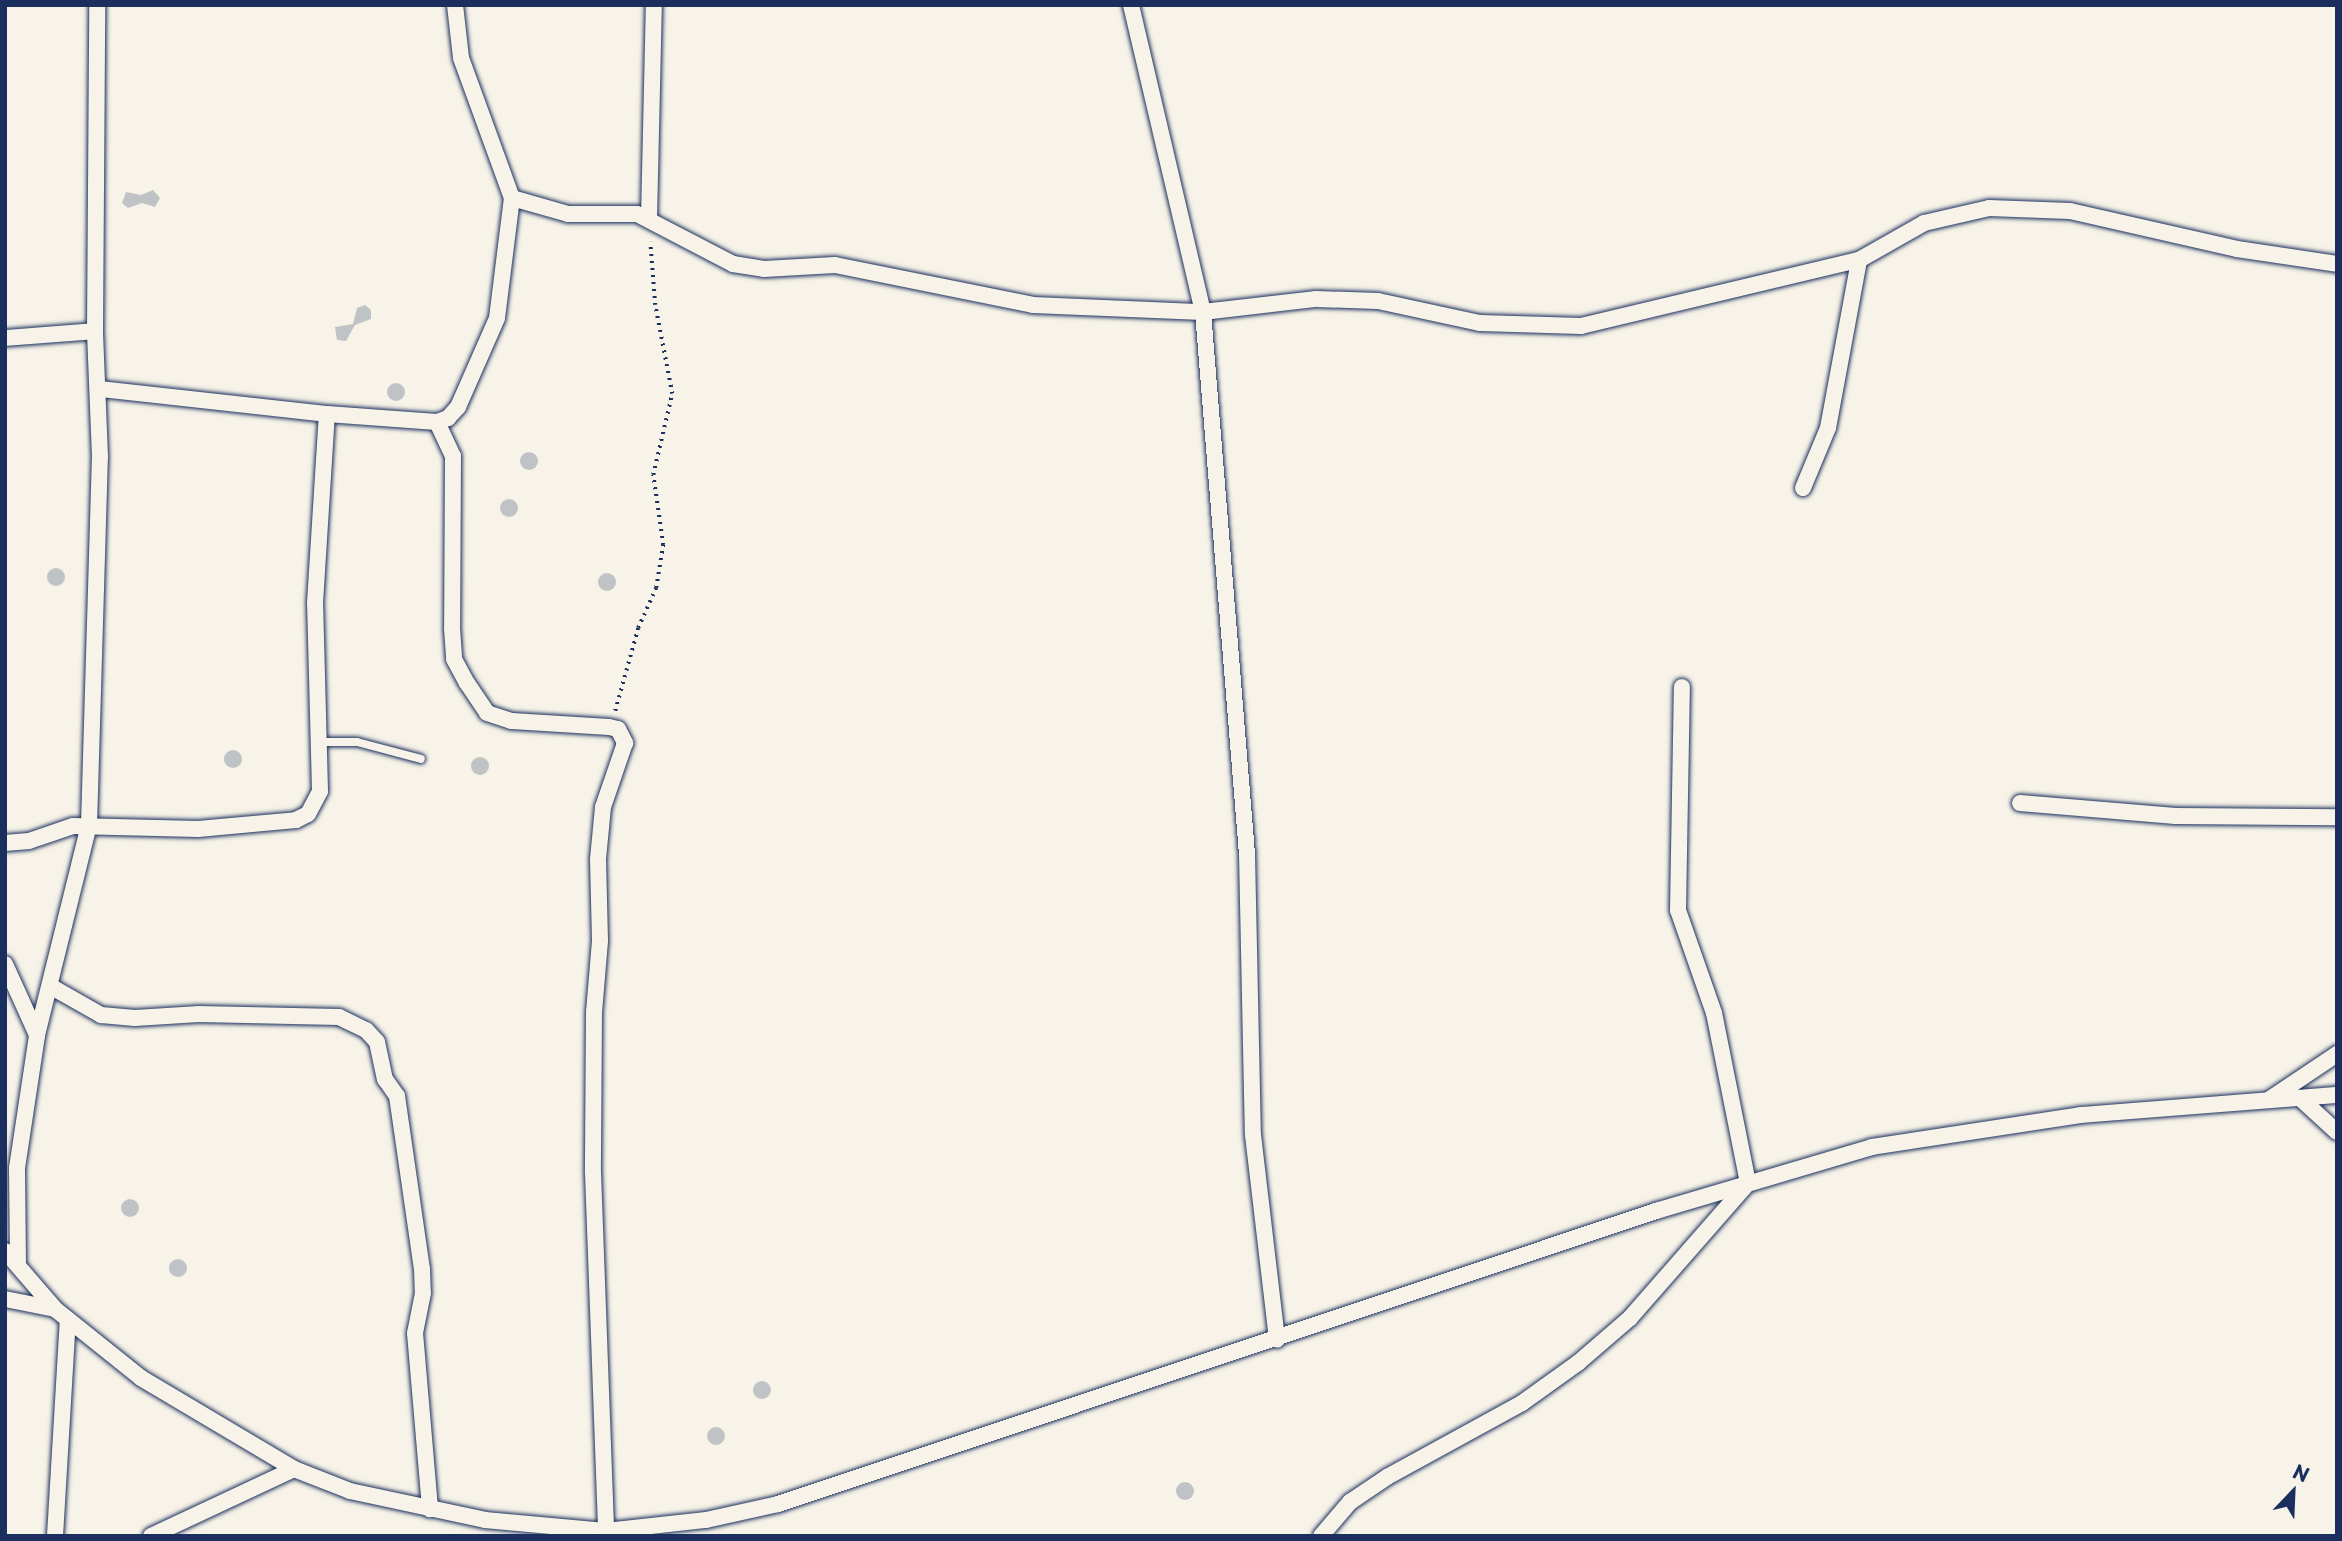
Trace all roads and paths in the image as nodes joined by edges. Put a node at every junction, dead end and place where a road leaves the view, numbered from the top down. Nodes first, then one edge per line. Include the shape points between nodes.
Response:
1 (97, 5) edge
2 (455, 5) edge
3 (654, 5) edge
4 (1131, 5) edge
5 (512, 198) junction
6 (649, 219) junction
7 (1859, 260) junction
8 (2337, 264) edge
9 (1203, 312) junction
10 (95, 331) junction
11 (5, 338) edge
12 (100, 389) junction
13 (327, 414) junction
14 (438, 422) junction
15 (1803, 488) dead end
16 (1682, 687) dead end
17 (609, 727) junction
18 (321, 742) junction
19 (421, 758) dead end
20 (2020, 803) dead end
21 (2337, 817) edge
22 (89, 825) junction
23 (5, 843) edge
24 (5, 964) edge
25 (50, 986) junction
26 (37, 1035) junction
27 (2337, 1054) edge
28 (2337, 1095) edge
29 (2300, 1098) junction
30 (2270, 1099) junction
31 (2337, 1132) edge
32 (1748, 1183) junction
33 (5, 1251) edge
34 (18, 1265) junction
35 (5, 1300) edge
36 (55, 1310) junction
37 (68, 1320) junction
38 (1277, 1340) junction
39 (294, 1469) junction
40 (430, 1509) junction
41 (606, 1531) junction
42 (55, 1536) edge
43 (151, 1536) edge
44 (1321, 1536) edge

1 - 10 street
2 - 5 street via 461,58
3 - 6 street
4 - 9 street
5 - 6 street via 548,211 625,211
5 - 14 street via 497,318 458,407
6 - 9 street via 714,256 754,268 835,265 1033,305
6 - 17 path via 655,305 672,394 653,475 663,545 656,588 638,628
7 - 8 street via 1924,223 1989,208 2070,211 2237,249
7 - 9 street via 1581,326 1480,323 1378,301
7 - 15 street via 1829,428
9 - 38 street via 1247,854 1253,1135
10 - 11 street
10 - 12 street
12 - 13 street
12 - 22 street
13 - 14 street
13 - 18 street via 315,603
14 - 17 street via 453,456 452,628 454,659 467,683 488,713 512,721
16 - 32 street via 1678,910 1714,1013
17 - 41 street via 618,729 625,743 603,807 594,1012 593,1173
18 - 19 lane via 357,742
18 - 22 street via 320,791 308,814 296,820 198,829
20 - 21 street via 2175,816
22 - 23 street
22 - 25 street
24 - 26 street
25 - 26 street
25 - 40 street via 101,1014 135,1018 198,1014 339,1017 366,1030 377,1042 385,1079 397,1096 422,1269 423,1293 415,1334
26 - 34 street via 17,1168
27 - 30 street
28 - 29 street
29 - 30 street
29 - 31 street
30 - 32 street via 2081,1115 1933,1135 1872,1147
32 - 38 street
32 - 44 street via 1630,1318 1579,1362 1522,1403 1387,1477 1350,1502
33 - 34 street
34 - 36 street
35 - 36 street
36 - 37 street
37 - 39 street via 187,1409
37 - 42 street
38 - 41 street via 778,1504 706,1520
39 - 40 street via 350,1490
39 - 43 street
40 - 41 street via 553,1530

